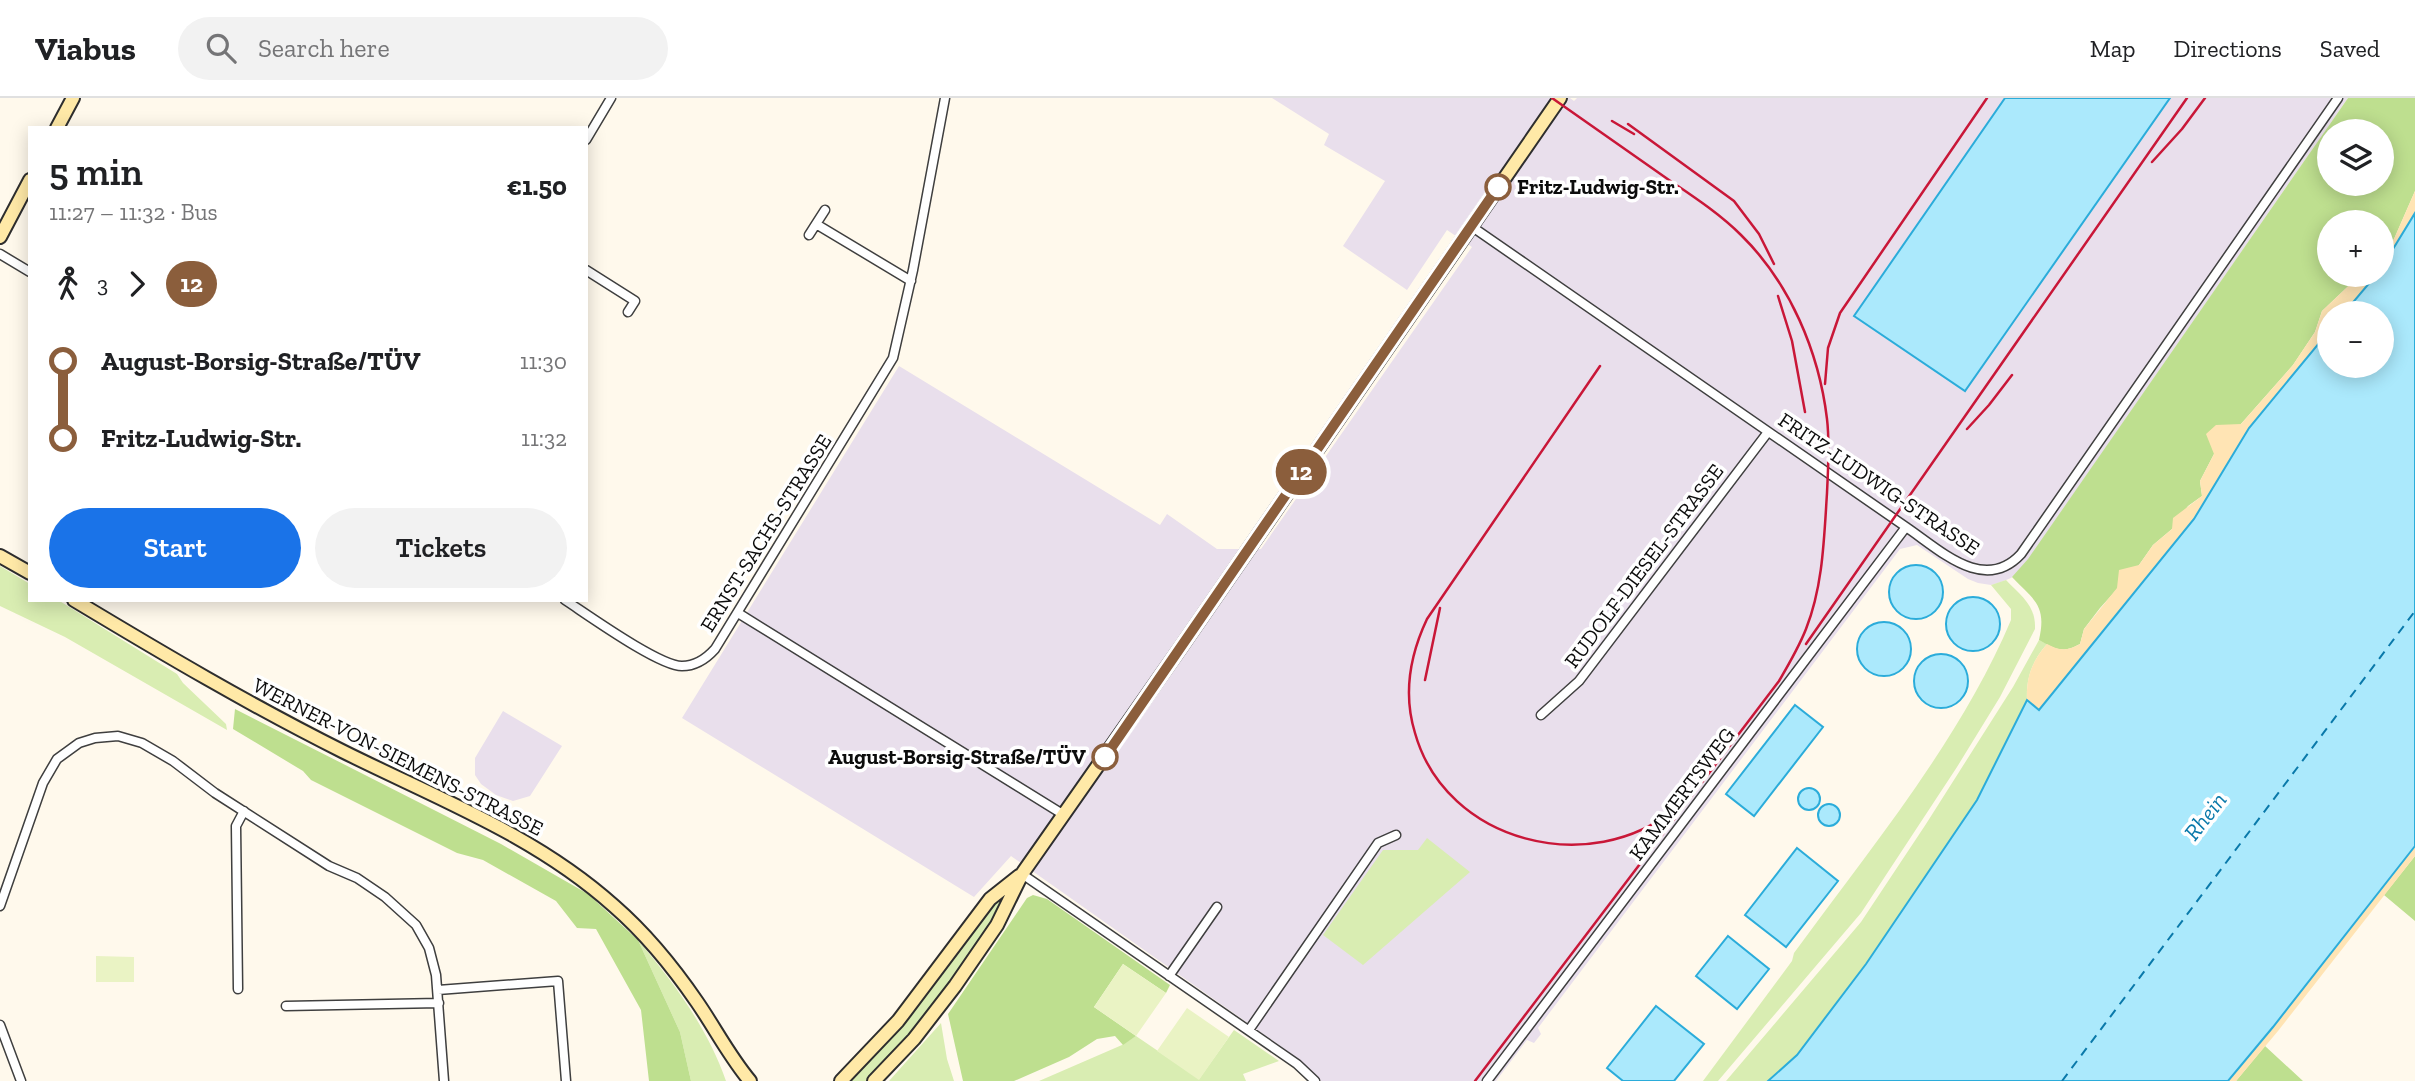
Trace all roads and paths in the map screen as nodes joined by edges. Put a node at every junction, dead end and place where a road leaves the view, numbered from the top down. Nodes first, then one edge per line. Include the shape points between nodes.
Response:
1 (72, 98) edge
2 (611, 98) edge
3 (945, 98) edge
4 (1560, 98) edge
5 (2338, 98) edge
6 (58, 126) edge
7 (588, 137) edge
8 (28, 184) edge
9 (825, 211) dead end
10 (816, 224) junction
11 (1471, 226) junction
12 (809, 235) dead end
13 (0, 237) edge
14 (0, 254) edge
15 (28, 271) edge
16 (588, 271) edge
17 (911, 281) junction
18 (628, 312) dead end
19 (1768, 432) junction
20 (1906, 527) junction
21 (0, 555) edge
22 (28, 572) edge
23 (77, 602) edge
24 (568, 602) edge
25 (738, 613) junction
26 (1541, 715) dead end
27 (244, 811) junction
28 (1064, 814) junction
29 (1396, 835) dead end
30 (1022, 874) junction
31 (0, 906) edge
32 (1217, 907) dead end
33 (1169, 976) junction
34 (238, 989) dead end
35 (438, 990) junction
36 (439, 1003) junction
37 (286, 1006) dead end
38 (0, 1025) edge
39 (1249, 1030) junction
40 (726, 1049) junction
41 (21, 1081) edge
42 (443, 1081) edge
43 (566, 1081) edge
44 (737, 1081) edge
45 (750, 1081) edge
46 (841, 1081) edge
47 (874, 1081) edge
48 (1315, 1081) edge
49 (1486, 1081) edge

1 - 6 main road
2 - 7 street
3 - 17 street, ERNST-SACHS-STRASSE
4 - 11 main road
5 - 20 street, FRITZ-LUDWIG-STRASSE via 2012,563 1990,572 1978,570
8 - 13 main road
9 - 10 street
10 - 12 street
10 - 17 street
11 - 19 street, FRITZ-LUDWIG-STRASSE
11 - 28 main road
14 - 15 street
16 - 18 street via 635,301
17 - 25 street, ERNST-SACHS-STRASSE via 893,358
19 - 20 street, FRITZ-LUDWIG-STRASSE
19 - 26 street, RUDOLF-DIESEL-STRASSE via 1579,681
20 - 49 street, KAMMERTSWEG
21 - 22 main road
23 - 40 main road, WERNER-VON-SIEMENS-STRASSE via 268,714 496,825 569,870 615,907 658,951 699,1003
24 - 25 street, ERNST-SACHS-STRASSE via 656,657 679,666 690,666 708,656
25 - 28 street
27 - 31 street via 142,743 118,736 88,739 62,754 45,778
27 - 34 street via 236,826
27 - 35 street via 329,866 357,878 406,913 429,948
28 - 30 main road
29 - 39 street via 1378,843
30 - 33 street
30 - 46 main road via 990,899 898,1021
30 - 47 main road via 997,925 955,986
32 - 33 street
33 - 39 street
35 - 36 street
35 - 43 street via 558,981
36 - 37 street
36 - 42 street
38 - 41 street
39 - 48 street
40 - 44 main road, WERNER-VON-SIEMENS-STRASSE
40 - 45 main road, WERNER-VON-SIEMENS-STRASSE

